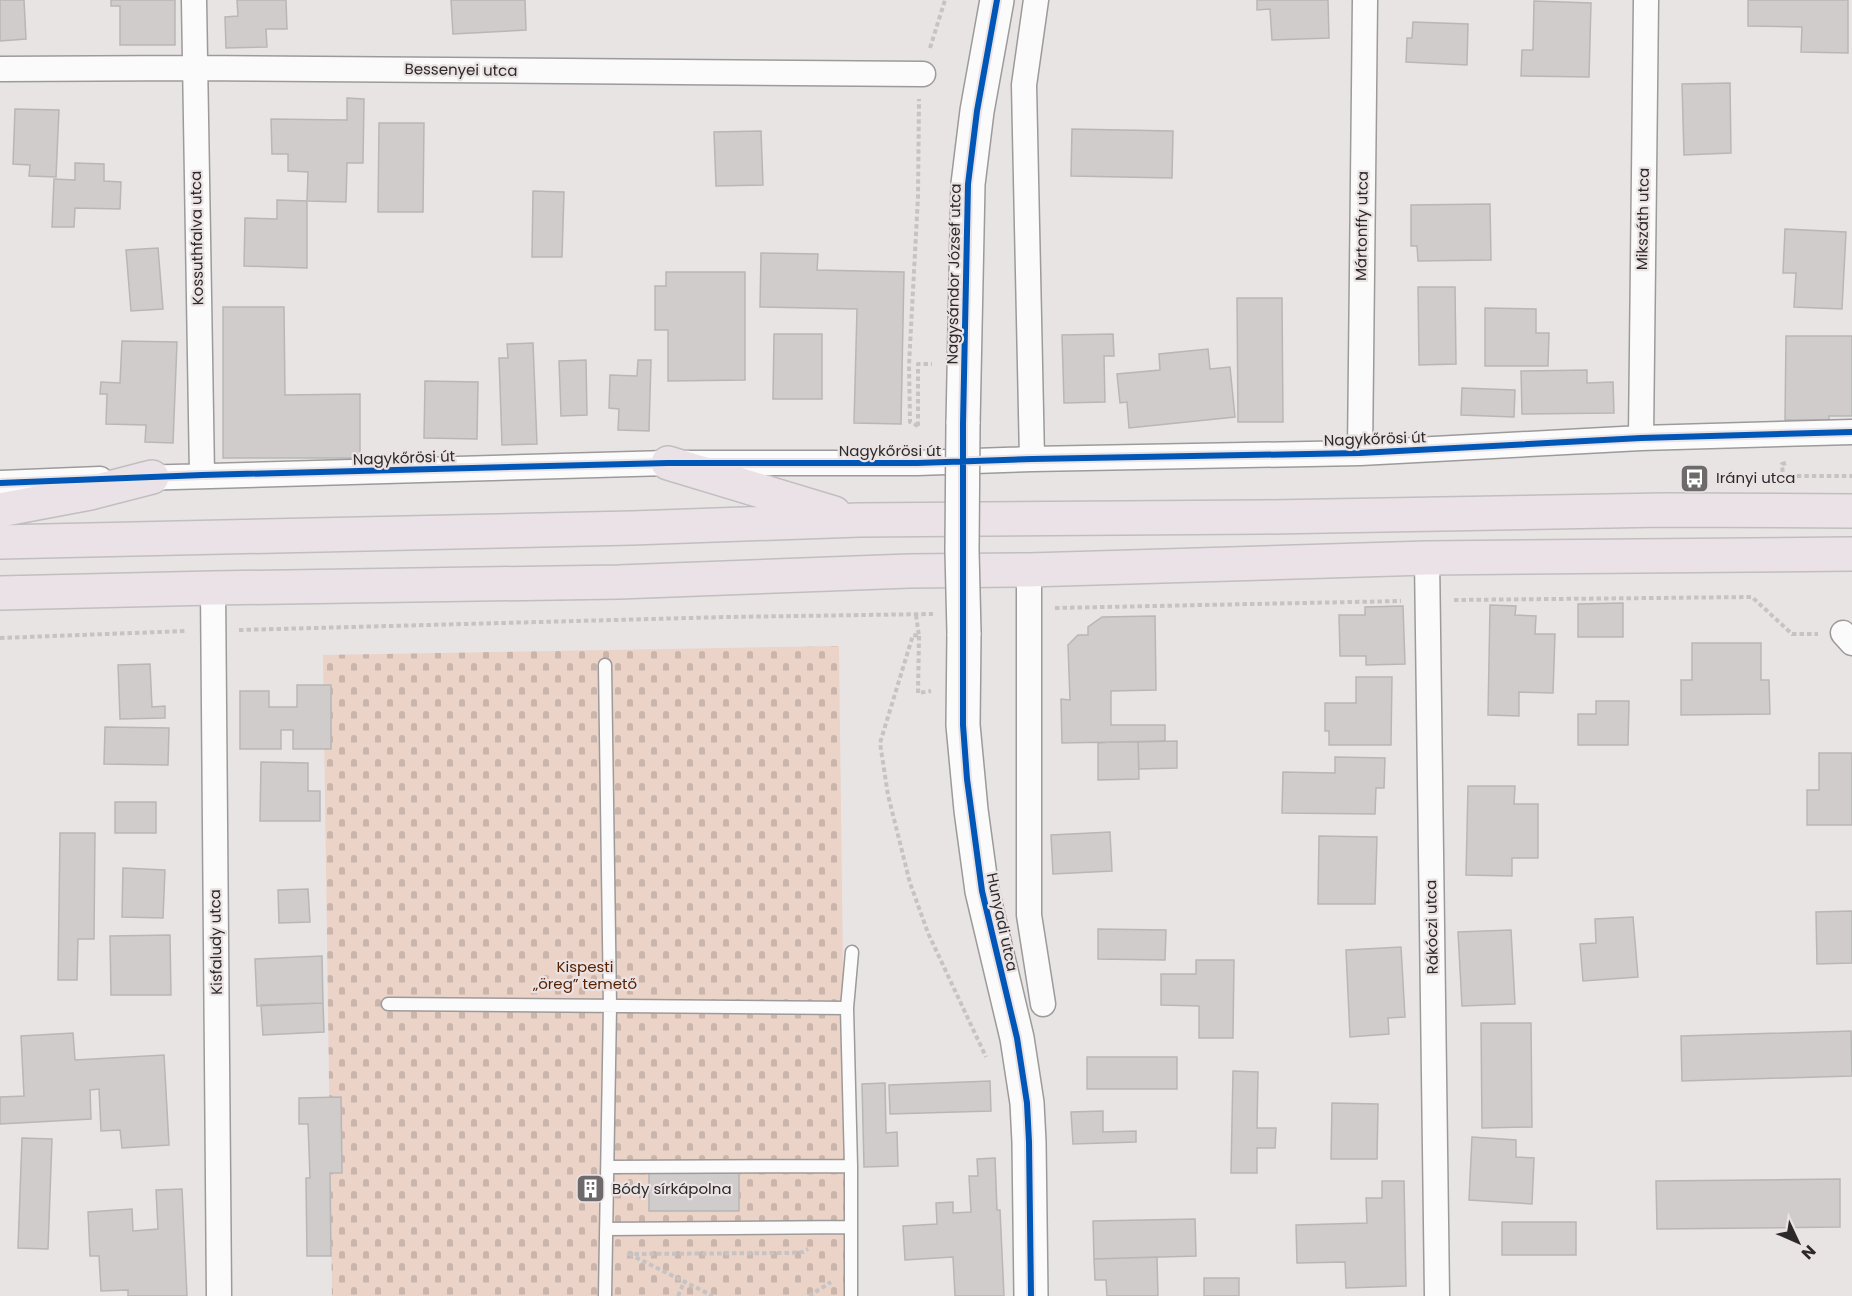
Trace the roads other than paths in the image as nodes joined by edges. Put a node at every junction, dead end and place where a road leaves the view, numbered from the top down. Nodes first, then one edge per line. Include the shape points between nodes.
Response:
1 (194, 0) edge
2 (997, 0) edge
3 (1036, 0) edge
4 (1365, 0) edge
5 (1646, 0) edge
6 (194, 68) junction
7 (0, 69) edge
8 (923, 74) road end
9 (1852, 432) edge
10 (1641, 438) junction
11 (1360, 453) junction
12 (1032, 459) junction
13 (668, 463) junction
14 (202, 475) junction
15 (152, 477) junction
16 (0, 483) edge
17 (0, 510) edge
18 (1852, 511) edge
19 (859, 520) junction
20 (0, 542) edge
21 (962, 551) joint
22 (1852, 554) edge
23 (1427, 558) junction
24 (1029, 570) junction
25 (213, 588) junction
26 (0, 593) edge
27 (605, 665) dead end
28 (852, 952) dead end
29 (388, 1004) dead end
30 (1043, 1004) dead end
31 (610, 1006) junction
32 (847, 1008) junction
33 (851, 1166) junction
34 (608, 1167) junction
35 (851, 1227) junction
36 (606, 1229) junction
37 (219, 1296) edge
38 (605, 1296) edge
39 (851, 1296) edge
40 (1031, 1296) edge
41 (1437, 1296) edge

1 - 6 street, Kossuthfalva utca
2 - 21 street, Nagysándor József utca, bridge via 968,184
3 - 12 street via 1024,85
4 - 11 street, Mártonffy utca
5 - 10 street, Mikszáth utca
6 - 7 street, Bessenyei utca
6 - 8 street, Bessenyei utca
6 - 14 street, Kossuthfalva utca
9 - 10 street, Nagykőrösi út
10 - 11 street, Nagykőrösi út
11 - 12 street, Nagykőrösi út
12 - 13 street, Nagykőrösi út
13 - 14 street, Nagykőrösi út
13 - 19 main road
14 - 15 street, Nagykőrösi út
15 - 16 street, Nagykőrösi út
15 - 17 main road
18 - 19 main road
19 - 20 main road
21 - 40 street, Hunyadi utca, bridge via 963,725 970,810 982,891 1017,1038 1027,1103
22 - 23 main road
23 - 24 main road
23 - 41 street, Rákóczi utca
24 - 25 main road
24 - 30 street, Hunyadi utca via 1029,915
25 - 26 main road
25 - 37 street, Kisfaludy utca
27 - 31 lane
28 - 32 lane
29 - 31 lane
31 - 32 lane
31 - 34 lane
32 - 33 lane
33 - 34 lane
33 - 35 lane
34 - 36 lane
35 - 36 lane
35 - 39 lane
36 - 38 lane

